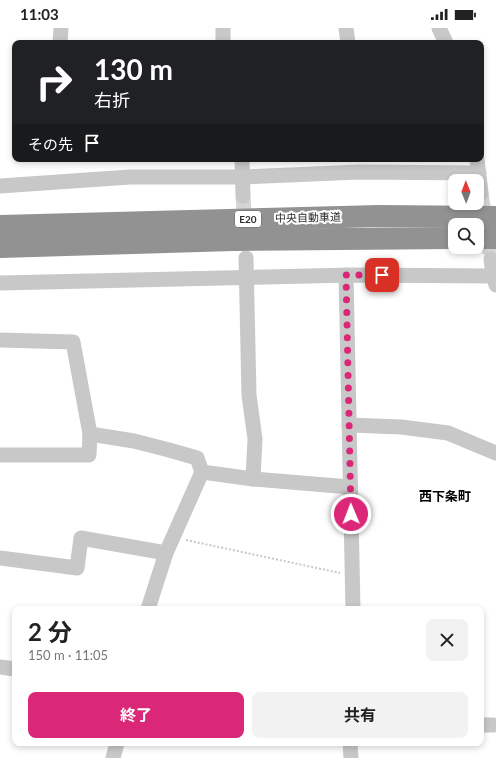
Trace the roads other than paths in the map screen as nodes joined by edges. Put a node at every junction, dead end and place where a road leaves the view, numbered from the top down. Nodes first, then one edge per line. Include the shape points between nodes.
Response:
1 (61, 28) edge
2 (223, 28) edge
3 (346, 28) edge
4 (439, 28) edge
5 (60, 40) edge
6 (223, 40) edge
7 (348, 40) edge
8 (445, 40) edge
9 (242, 162) edge
10 (351, 166) edge
11 (478, 166) edge
12 (243, 177) junction
13 (0, 186) edge
14 (244, 196) tunnel mouth
15 (496, 217) edge
16 (0, 226) edge
17 (448, 238) edge
18 (484, 238) edge
19 (496, 238) edge
20 (0, 247) edge
21 (246, 258) dead end
22 (491, 259) tunnel mouth
23 (346, 275) junction
24 (247, 277) junction
25 (495, 281) edge
26 (0, 282) edge
27 (0, 340) edge
28 (349, 426) junction
29 (90, 434) junction
30 (496, 453) edge
31 (0, 455) edge
32 (202, 472) junction
33 (254, 479) junction
34 (350, 487) junction
35 (166, 553) junction
36 (0, 558) edge
37 (149, 606) edge
38 (353, 606) edge
39 (0, 667) edge
40 (12, 669) edge
41 (116, 746) edge
42 (350, 746) edge
43 (112, 758) edge
44 (351, 758) edge

1 - 5 street
2 - 6 street
3 - 7 street
4 - 8 street
9 - 12 street
10 - 11 street
10 - 12 street
12 - 13 street via 130,177
12 - 14 street
15 - 16 highway, 中央自動車道 / E20 via 371,216
17 - 20 highway, 中央自動車道 / E20 via 233,240
18 - 19 highway
21 - 24 street
22 - 25 street
23 - 24 street
23 - 25 street
23 - 28 street
24 - 26 street
24 - 33 street via 249,395 255,439
27 - 29 street via 73,342
28 - 30 street via 401,427 448,432
28 - 34 street
29 - 31 street via 89,455
29 - 32 street via 134,441 197,458
32 - 33 street
32 - 35 street
33 - 34 street
34 - 38 street
35 - 36 street via 82,538 77,568
35 - 37 street
39 - 40 street
41 - 43 street
42 - 44 street

